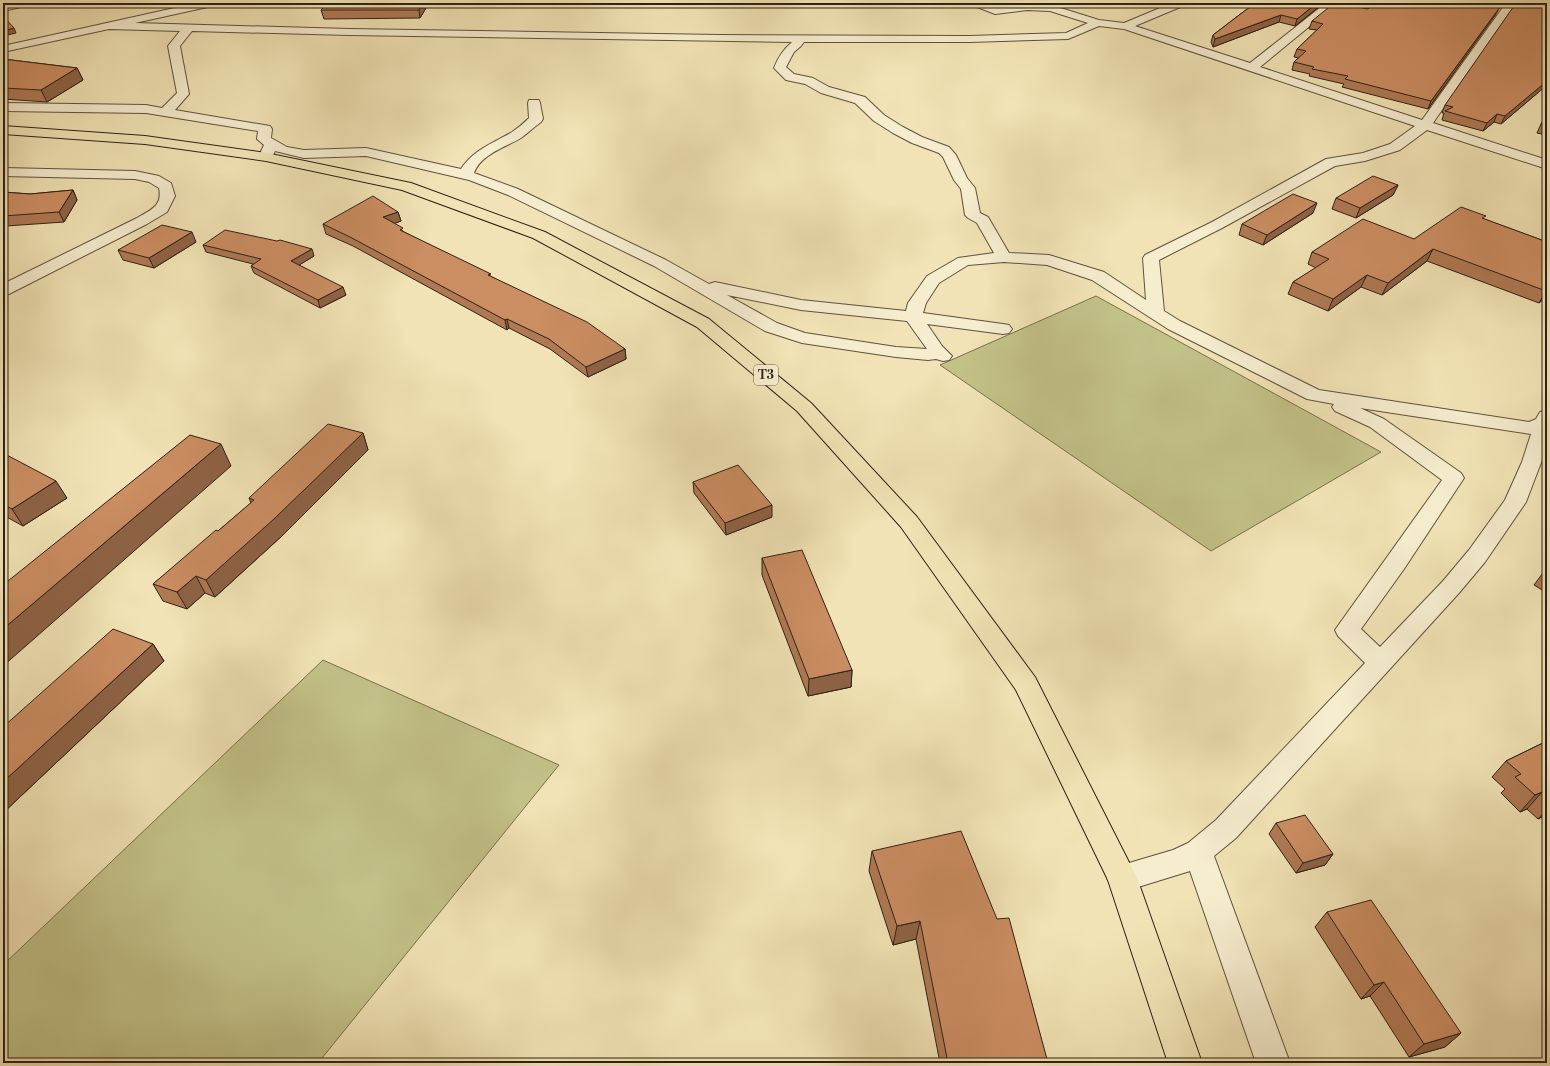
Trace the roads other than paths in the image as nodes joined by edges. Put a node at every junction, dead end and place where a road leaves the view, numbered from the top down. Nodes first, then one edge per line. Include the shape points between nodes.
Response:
1 (26, 3) edge
2 (212, 3) edge
3 (976, 3) edge
4 (1182, 3) edge
5 (1334, 3) edge
6 (1508, 7) edge
7 (3, 8) edge
8 (1492, 10) edge
9 (1113, 14) dead end
10 (1098, 23) junction
11 (111, 26) junction
12 (1125, 26) junction
13 (189, 28) junction
14 (800, 38) junction
15 (3, 49) edge
16 (1251, 68) junction
17 (534, 103) dead end
18 (3, 107) edge
19 (165, 112) junction
20 (1425, 124) junction
21 (3, 130) edge
22 (268, 150) junction
23 (1547, 165) edge
24 (3, 172) edge
25 (468, 176) junction
26 (1004, 256) junction
27 (696, 283) junction
28 (3, 290) edge
29 (1156, 314) junction
30 (913, 317) junction
31 (1003, 329) dead end
32 (1314, 395) junction
33 (1546, 421) edge
34 (1380, 662) junction
35 (1198, 852) junction
36 (1122, 878) junction
37 (1185, 1063) edge
38 (1273, 1063) edge

1 - 7 street
2 - 11 street
3 - 10 street via 995,11 1027,7 1051,8
4 - 12 street
5 - 16 street
6 - 8 street
6 - 20 street via 1488,39
9 - 12 street
10 - 12 street
10 - 14 street via 1068,36 969,39
11 - 13 street
11 - 15 street
12 - 16 street
13 - 14 street
13 - 19 street via 174,46 184,94
14 - 26 street via 781,62 780,68 786,74 809,81 830,92 860,100 878,118 898,130 944,150 968,188 973,215 983,220
16 - 20 street
17 - 25 street via 536,119 478,158 470,166
18 - 19 street via 146,109
19 - 22 street via 264,129
20 - 23 street
20 - 29 street via 1395,147 1365,157 1331,162 1217,225 1150,258
21 - 22 highway, T3
22 - 25 street via 304,154 366,152
22 - 36 highway, T3 via 406,186 540,235 703,324 804,407 909,522 1026,684
24 - 28 street via 135,175 154,179 166,186 168,196 162,208 142,221
25 - 27 street via 513,192
26 - 29 street via 1049,260 1098,276
26 - 30 street via 964,261 933,280 917,303
27 - 30 street via 801,305
27 - 30 street via 771,327 802,338 896,352 941,354
29 - 32 street
30 - 31 street
32 - 33 street via 1530,428
32 - 34 street via 1377,423 1454,478 1347,630
33 - 34 street via 1515,502 1477,556 1451,587
34 - 35 street via 1226,829
35 - 36 street via 1178,862
35 - 38 street
36 - 37 highway, T3

